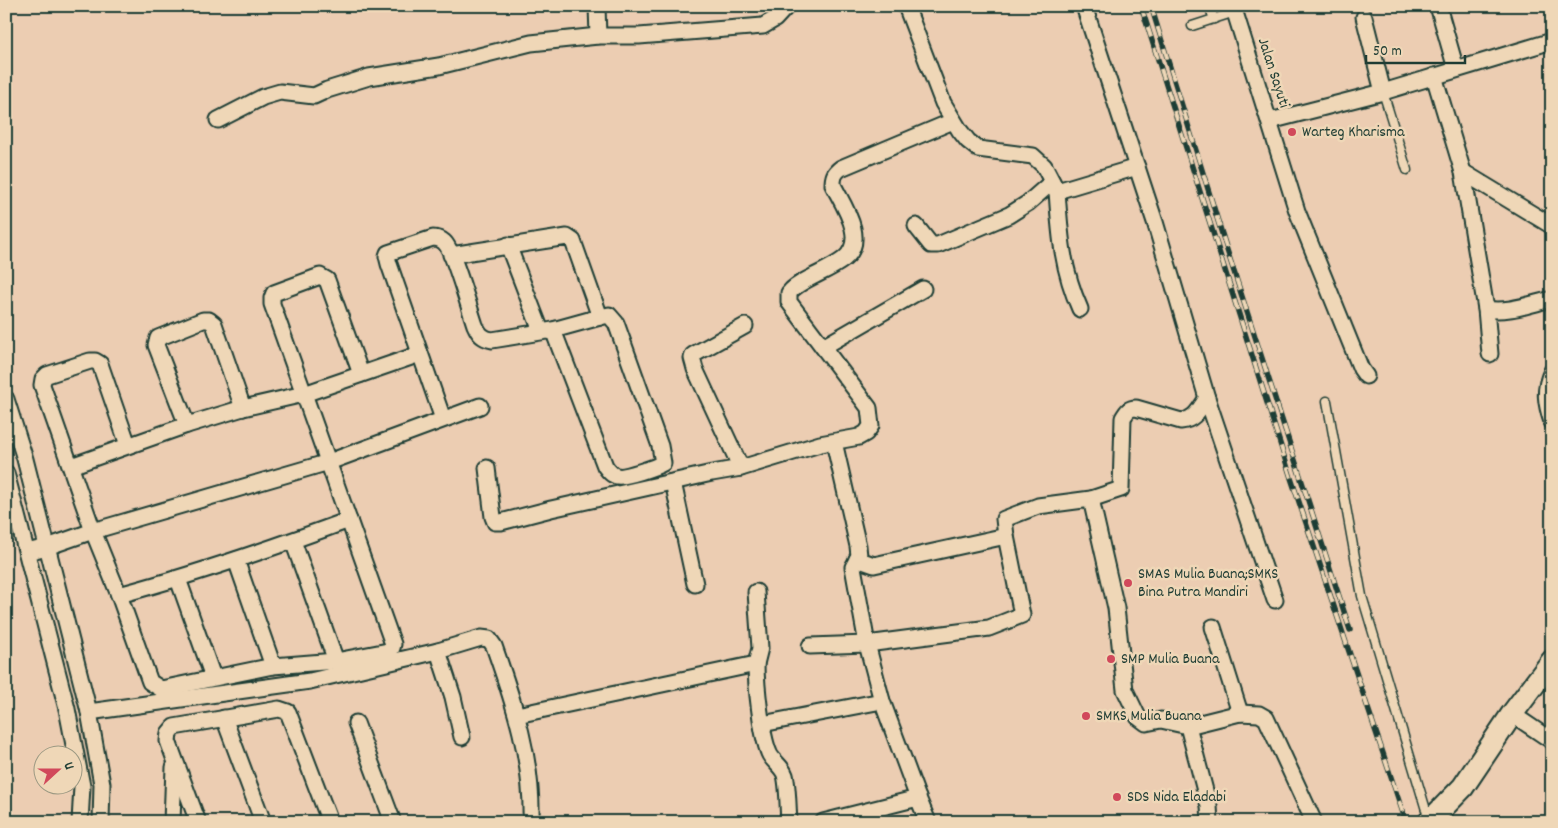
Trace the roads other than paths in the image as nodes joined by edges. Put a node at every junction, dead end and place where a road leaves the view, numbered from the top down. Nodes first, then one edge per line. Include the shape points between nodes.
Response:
1 (598, 6) edge
2 (787, 6) edge
3 (906, 6) edge
4 (1084, 6) edge
5 (1210, 6) edge
6 (1438, 6) edge
7 (1234, 9) edge
8 (1364, 17) dead end
9 (1214, 19) junction
10 (1192, 26) dead end
11 (598, 36) junction
12 (1552, 40) edge
13 (1456, 69) junction
14 (1434, 76) junction
15 (1383, 92) junction
16 (218, 120) dead end
17 (952, 121) junction
18 (1270, 121) junction
19 (1137, 167) junction
20 (1407, 170) dead end
21 (1463, 172) junction
22 (1055, 186) junction
23 (916, 226) dead end
24 (1552, 226) edge
25 (508, 245) junction
26 (452, 255) junction
27 (924, 289) dead end
28 (1552, 299) edge
29 (1080, 309) dead end
30 (1486, 309) junction
31 (600, 317) junction
32 (745, 326) dead end
33 (547, 331) junction
34 (823, 347) junction
35 (420, 354) junction
36 (1490, 354) dead end
37 (1552, 371) edge
38 (361, 374) junction
39 (1366, 376) dead end
40 (304, 394) junction
41 (1207, 398) junction
42 (6, 399) edge
43 (1327, 401) dead end
44 (480, 406) dead end
45 (243, 408) junction
46 (443, 418) junction
47 (1552, 422) edge
48 (187, 425) junction
49 (834, 442) junction
50 (128, 445) junction
51 (329, 462) junction
52 (71, 466) junction
53 (487, 468) dead end
54 (741, 468) junction
55 (6, 473) edge
56 (672, 482) junction
57 (1091, 499) junction
58 (349, 520) junction
59 (93, 531) junction
60 (1006, 536) junction
61 (293, 541) junction
62 (47, 547) junction
63 (27, 552) junction
64 (858, 559) junction
65 (236, 560) junction
66 (178, 579) junction
67 (695, 584) dead end
68 (756, 592) dead end
69 (119, 595) junction
70 (1275, 600) dead end
71 (1213, 627) dead end
72 (867, 644) junction
73 (810, 646) dead end
74 (438, 650) junction
75 (336, 661) junction
76 (1552, 661) edge
77 (756, 664) junction
78 (273, 666) junction
79 (213, 677) junction
80 (882, 701) junction
81 (89, 712) junction
82 (1240, 714) junction
83 (1512, 714) junction
84 (517, 715) junction
85 (224, 718) junction
86 (356, 723) dead end
87 (762, 724) junction
88 (1188, 726) junction
89 (462, 737) dead end
90 (1552, 741) edge
91 (175, 761) junction
92 (918, 798) junction
93 (80, 822) edge
94 (100, 822) edge
95 (172, 822) edge
96 (198, 822) edge
97 (264, 822) edge
98 (330, 822) edge
99 (393, 822) edge
100 (530, 822) edge
101 (789, 822) edge
102 (823, 822) edge
103 (928, 822) edge
104 (1210, 822) edge
105 (1314, 822) edge
106 (1429, 822) edge

1 - 11 street
2 - 11 street via 763,26
3 - 17 street
4 - 19 street
5 - 9 lane
6 - 13 street
7 - 9 lane
7 - 18 street, Jalan Sayuti
8 - 15 street
9 - 10 lane
11 - 16 street via 531,44 439,66 369,77 314,96 280,92
12 - 13 street
13 - 14 street
14 - 15 street
14 - 21 street
15 - 18 street
15 - 20 lane
17 - 22 street via 978,148 1033,156 1044,166
17 - 34 street via 836,171 833,184 854,230 853,248 846,258 790,290 788,297
18 - 39 street, Jalan Sayuti via 1302,224
19 - 22 street
19 - 41 street
21 - 24 street
21 - 30 street
22 - 23 street via 1009,214 938,245 928,243
22 - 29 street via 1064,265
25 - 26 street
25 - 31 street via 571,239
25 - 33 street
26 - 33 street via 480,336 492,340
26 - 35 street via 446,242 434,238 393,250 387,256
27 - 34 street
28 - 30 street via 1506,310
30 - 36 street
31 - 33 street
31 - 33 street via 609,315 616,323 662,452 663,463 657,467 618,477 605,466
32 - 54 street via 693,354 692,358
34 - 49 street via 869,408 871,416 871,426 866,433
35 - 38 street
35 - 46 street
37 - 47 street via 1546,391
38 - 40 street
38 - 40 street via 327,280 320,276 274,293 272,298
40 - 45 street
40 - 51 street
41 - 57 street via 1191,420 1186,421 1136,408 1127,411 1123,418 1121,489
41 - 70 street
42 - 62 street
43 - 106 lane via 1362,596
44 - 46 street
45 - 48 street
45 - 48 street via 214,324 203,320 156,341
46 - 51 street
48 - 50 street
49 - 54 street
49 - 64 street via 858,546
50 - 52 street
50 - 52 street via 100,364 90,360 47,375 42,385
51 - 58 street
51 - 59 street
52 - 59 street
53 - 56 street via 495,522
54 - 56 street
55 - 63 street
56 - 67 street
57 - 60 street via 1038,506 1004,519
57 - 88 street via 1116,608 1125,690 1138,717 1146,723 1161,720
58 - 61 street
58 - 75 street via 392,648
59 - 62 street
59 - 69 street
60 - 64 street via 874,565
60 - 72 street via 1022,615 989,628
61 - 65 street
61 - 75 street
62 - 63 street
62 - 81 street
63 - 93 street via 67,709 82,786
64 - 72 street via 854,567
65 - 66 street
65 - 78 street
66 - 69 street
66 - 79 street
68 - 77 street via 760,648
69 - 79 street via 150,682 161,688
71 - 82 street
72 - 73 street
72 - 80 street
74 - 81 street via 310,681
74 - 84 street via 481,638 489,639
74 - 89 street
75 - 78 street
76 - 83 street
77 - 84 street
77 - 87 street
78 - 79 street
80 - 87 street
80 - 92 street
81 - 94 street via 102,784
82 - 88 street
82 - 105 street via 1259,714 1266,718
83 - 90 street
83 - 106 street via 1463,787
84 - 100 street via 529,777
85 - 91 street via 174,727 168,742
85 - 97 street
85 - 98 street via 279,709 288,712
86 - 99 street
87 - 101 street via 770,756 785,774
88 - 104 street via 1210,806
91 - 95 street
91 - 96 street
92 - 102 street
92 - 103 street

